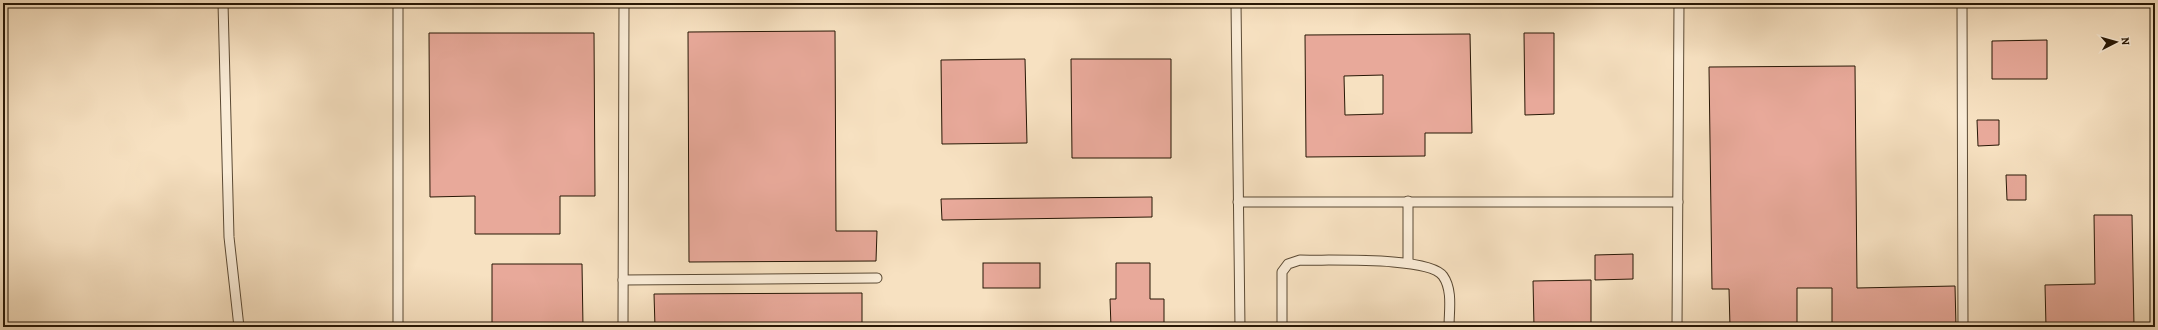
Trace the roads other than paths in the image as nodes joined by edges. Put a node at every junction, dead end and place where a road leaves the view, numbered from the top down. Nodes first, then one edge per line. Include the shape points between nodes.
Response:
1 (223, 3) edge
2 (398, 3) edge
3 (624, 3) edge
4 (1236, 3) edge
5 (1679, 3) edge
6 (1962, 3) edge
7 (1408, 201) junction
8 (1238, 202) junction
9 (1678, 202) junction
10 (1408, 262) junction
11 (876, 278) dead end
12 (623, 280) junction
13 (240, 327) edge
14 (398, 327) edge
15 (623, 327) edge
16 (1240, 327) edge
17 (1282, 327) edge
18 (1449, 327) edge
19 (1677, 327) edge
20 (1963, 327) edge

1 - 13 lane via 229,237
2 - 14 lane
3 - 12 lane
4 - 8 lane
5 - 9 lane
6 - 20 lane
7 - 8 lane
7 - 9 lane
7 - 10 lane
8 - 16 lane
9 - 19 lane
10 - 17 lane via 1300,260 1288,264 1282,272
10 - 18 lane via 1438,270 1444,277 1449,290
11 - 12 lane
12 - 15 lane

